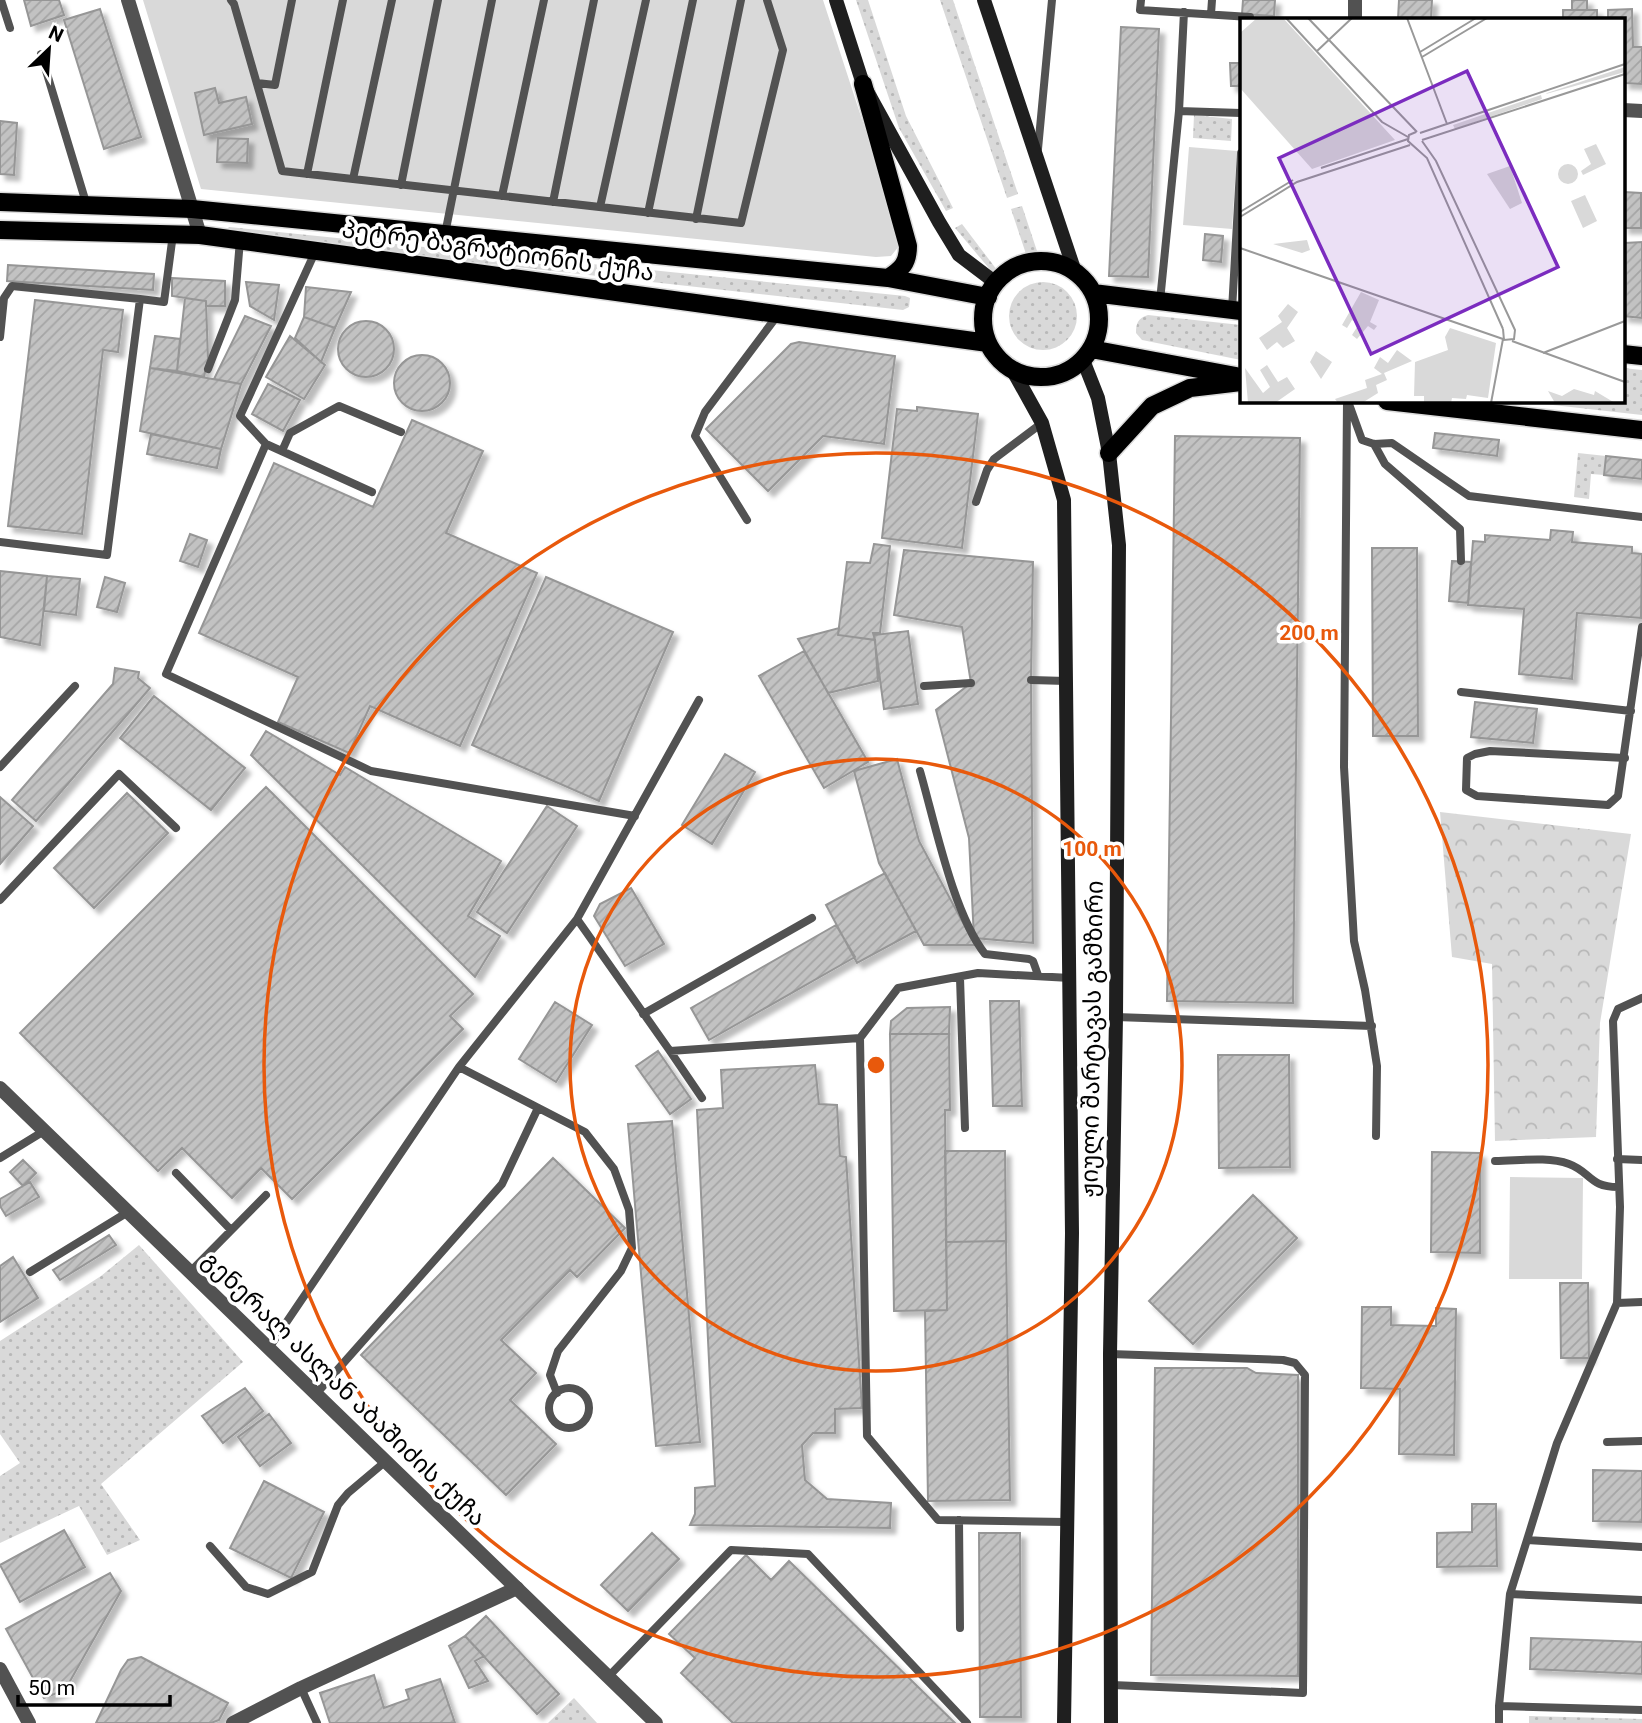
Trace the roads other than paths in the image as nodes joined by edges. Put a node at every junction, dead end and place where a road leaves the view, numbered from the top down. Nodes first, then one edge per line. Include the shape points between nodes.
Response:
1 (1, 0) edge
2 (128, 0) edge
3 (292, 0) edge
4 (343, 0) edge
5 (392, 0) edge
6 (438, 0) edge
7 (492, 0) edge
8 (544, 0) edge
9 (594, 0) edge
10 (646, 0) edge
11 (693, 0) edge
12 (741, 0) edge
13 (767, 0) edge
14 (836, 0) edge
15 (984, 0) edge
16 (1052, 0) edge
17 (1141, 0) edge
18 (1212, 0) edge
19 (1355, 0) edge
20 (233, 1) edge
21 (1184, 12) junction
22 (1211, 14) junction
23 (1250, 18) edge
24 (1354, 18) edge
25 (10, 28) dead end
26 (41, 54) dead end
27 (257, 83) junction
28 (863, 84) junction
29 (1624, 110) edge
30 (1179, 111) junction
31 (1642, 111) edge
32 (1240, 113) edge
33 (1037, 159) junction
34 (307, 174) junction
35 (353, 179) junction
36 (401, 185) junction
37 (453, 191) junction
38 (1240, 192) edge
39 (502, 196) junction
40 (0, 202) edge
41 (553, 202) junction
42 (87, 206) junction
43 (600, 208) junction
44 (191, 209) junction
45 (648, 213) junction
46 (696, 219) junction
47 (0, 230) edge
48 (173, 234) junction
49 (445, 234) junction
50 (200, 235) junction
51 (240, 240) junction
52 (316, 250) junction
53 (1075, 272) junction
54 (888, 278) junction
55 (992, 290) junction
56 (1093, 293) junction
57 (140, 299) junction
58 (1160, 301) junction
59 (1237, 310) edge
60 (778, 314) junction
61 (0, 337) edge
62 (988, 343) junction
63 (1087, 354) junction
64 (1624, 354) edge
65 (1642, 356) edge
66 (208, 369) dead end
67 (1012, 369) junction
68 (1240, 380) edge
69 (1240, 380) edge
70 (1348, 402) edge
71 (1348, 402) edge
72 (1396, 402) edge
73 (1042, 423) junction
74 (1642, 430) edge
75 (401, 432) dead end
76 (266, 444) junction
77 (1374, 444) junction
78 (282, 451) junction
79 (1109, 453) junction
80 (372, 492) dead end
81 (976, 502) dead end
82 (1642, 517) edge
83 (747, 520) dead end
84 (0, 542) edge
85 (1461, 561) dead end
86 (1642, 626) edge
87 (1031, 680) dead end
88 (1066, 681) junction
89 (971, 682) dead end
90 (75, 687) dead end
91 (924, 687) dead end
92 (1461, 692) dead end
93 (699, 700) dead end
94 (1631, 711) junction
95 (1625, 758) junction
96 (0, 767) edge
97 (920, 771) dead end
98 (635, 816) junction
99 (176, 828) dead end
100 (0, 900) edge
101 (812, 918) dead end
102 (577, 919) junction
103 (1038, 975) junction
104 (960, 978) junction
105 (1070, 978) junction
106 (1642, 998) edge
107 (643, 1013) junction
108 (1116, 1017) junction
109 (1372, 1026) junction
110 (860, 1038) junction
111 (670, 1051) junction
112 (459, 1067) junction
113 (0, 1088) edge
114 (702, 1098) dead end
115 (538, 1108) junction
116 (965, 1128) dead end
117 (44, 1130) junction
118 (1376, 1136) dead end
119 (0, 1158) edge
120 (1617, 1159) junction
121 (1642, 1160) edge
122 (1495, 1161) dead end
123 (176, 1173) dead end
124 (1618, 1187) junction
125 (265, 1195) dead end
126 (128, 1212) junction
127 (231, 1230) junction
128 (30, 1272) dead end
129 (190, 1272) junction
130 (1642, 1302) edge
131 (1617, 1303) junction
132 (269, 1348) junction
133 (1110, 1354) junction
134 (557, 1393) junction
135 (316, 1394) junction
136 (1642, 1441) edge
137 (1607, 1442) dead end
138 (386, 1461) junction
139 (959, 1520) junction
140 (1066, 1522) junction
141 (1527, 1540) junction
142 (210, 1546) dead end
143 (1642, 1547) edge
144 (517, 1588) junction
145 (1510, 1594) junction
146 (1642, 1600) edge
147 (960, 1628) dead end
148 (0, 1669) edge
149 (608, 1676) junction
150 (1112, 1685) junction
151 (301, 1688) junction
152 (1499, 1706) junction
153 (1642, 1710) edge
154 (248, 1719) edge
155 (29, 1723) edge
156 (233, 1723) edge
157 (317, 1723) edge
158 (656, 1723) edge
159 (967, 1723) edge
160 (1064, 1723) edge
161 (1111, 1723) edge
162 (1499, 1723) edge

1 - 25 lane
2 - 44 street
3 - 27 lane via 275,85
4 - 34 lane
5 - 35 lane
6 - 36 lane
7 - 37 lane
8 - 39 lane
9 - 41 lane
10 - 43 lane
11 - 45 lane
12 - 46 lane
13 - 46 lane via 783,50 741,223
14 - 28 main road
15 - 33 main road
16 - 33 lane
17 - 21 lane via 1140,10
18 - 22 lane
19 - 24 street
20 - 27 lane
21 - 22 lane
21 - 30 lane
22 - 23 lane
26 - 42 lane
27 - 34 lane via 282,171
28 - 54 main road via 908,246 908,259
28 - 55 main road via 959,255
29 - 31 street
30 - 32 lane
30 - 58 lane
33 - 53 main road
34 - 35 lane
35 - 36 lane
36 - 37 lane
37 - 39 lane
37 - 49 lane
38 - 59 lane
39 - 41 lane
40 - 42 main road, პეტრე ბაგრატიონის ქუჩა
41 - 43 lane
42 - 44 main road, პეტრე ბაგრატიონის ქუჩა
43 - 45 lane
44 - 49 main road, პეტრე ბაგრატიონის ქუჩა
44 - 50 street
45 - 46 lane
47 - 48 main road, პეტრე ბაგრატიონის ქუჩა
48 - 50 main road, პეტრე ბაგრატიონის ქუჩა
48 - 57 lane via 164,302
49 - 54 main road, პეტრე ბაგრატიონის ქუჩა
50 - 51 main road, პეტრე ბაგრატიონის ქუჩა
51 - 52 main road, პეტრე ბაგრატიონის ქუჩა
51 - 66 lane via 235,300
52 - 60 main road, პეტრე ბაგრატიონის ქუჩა
52 - 76 lane via 240,416
53 - 55 main road via 1055,263 1033,262 1012,269
53 - 56 main road
54 - 55 main road, პეტრე ბაგრატიონის ქუჩა
55 - 62 main road via 984,320
56 - 58 main road
56 - 63 main road via 1100,315 1096,339
57 - 61 lane via 12,286 5,298
57 - 84 lane via 107,555
58 - 59 main road
60 - 62 main road, პეტრე ბაგრატიონის ქუჩა
60 - 83 lane via 705,412 695,436
62 - 67 main road
63 - 67 main road via 1073,368 1049,376
63 - 68 main road
63 - 79 main road, ჟიული შარტავას გამზირი
64 - 65 main road
67 - 73 main road, ჟიული შარტავას გამზირი
69 - 79 main road via 1191,388 1152,406
70 - 77 lane via 1362,440
71 - 109 lane via 1344,767 1354,941
72 - 74 main road
73 - 81 lane via 994,459
73 - 88 main road, ჟიული შარტავას გამზირი via 1064,500
75 - 78 lane via 339,406 290,433
76 - 78 lane
76 - 98 lane via 166,674 371,771
77 - 82 lane via 1392,443 1469,496
77 - 85 lane via 1385,464 1460,529
78 - 80 lane
79 - 108 main road, ჟიული შარტავას გამზირი via 1119,545
86 - 94 lane
87 - 88 lane
88 - 105 main road, ჟიული შარტავას გამზირი
89 - 91 lane
90 - 96 lane
92 - 94 lane
93 - 98 lane
94 - 95 lane
95 - 95 lane via 1618,796 1608,805 1477,796 1466,790 1467,758 1475,754
97 - 103 lane via 974,940 985,954 1033,961
98 - 102 lane
99 - 100 lane via 118,774
101 - 107 lane
102 - 107 lane
102 - 112 lane
103 - 104 lane via 978,973
103 - 105 lane
104 - 110 lane via 898,988
104 - 116 lane
105 - 140 main road, ჟიული შარტავას გამზირი via 1072,1233
106 - 120 lane via 1618,1009 1613,1021
107 - 111 lane
108 - 109 lane
108 - 133 main road, ჟიული შარტავას გამზირი
109 - 118 lane via 1377,1066
110 - 111 lane
110 - 139 lane via 867,1436 938,1520
111 - 114 lane
112 - 115 lane
112 - 132 lane
113 - 117 street, გენერალ ასლან აბაშიძის ქუჩა
115 - 134 lane via 585,1132 614,1169 629,1210 632,1248 621,1271 558,1351 550,1375
115 - 135 lane via 502,1184
117 - 119 lane
117 - 126 street, გენერალ ასლან აბაშიძის ქუჩა
120 - 121 lane
120 - 124 lane
122 - 124 lane via 1557,1161 1572,1165 1603,1187
123 - 127 lane
124 - 131 lane
125 - 127 lane
126 - 128 lane
126 - 129 street, გენერალ ასლან აბაშიძის ქუჩა
127 - 129 lane
129 - 132 street, გენერალ ასლან აბაშიძის ქუჩა
130 - 131 lane
131 - 141 lane via 1557,1443
132 - 135 street, გენერალ ასლან აბაშიძის ქუჩა
133 - 150 main road, ჟიული შარტავას გამზირი
133 - 150 lane via 1283,1360 1295,1363 1305,1375 1303,1693
134 - 134 lane via 576,1389 586,1398 589,1411 583,1423 565,1427 555,1421 550,1410
135 - 138 street, გენერალ ასლან აბაშიძის ქუჩა
136 - 137 lane
138 - 142 lane via 338,1505 312,1572 268,1594 246,1587
138 - 144 street, გენერალ ასლან აბაშიძის ქუჩა
139 - 140 lane
139 - 147 lane
140 - 160 main road, ჟიული შარტავას გამზირი
141 - 143 lane
141 - 145 lane
144 - 149 street, გენერალ ასლან აბაშიძის ქუჩა
144 - 151 street
145 - 146 lane
145 - 152 lane
148 - 155 street
149 - 158 street, გენერალ ასლან აბაშიძის ქუჩა
149 - 159 lane via 731,1550 808,1554
150 - 161 main road, ჟიული შარტავას გამზირი
151 - 154 street
151 - 157 lane
152 - 153 lane
152 - 162 lane
154 - 156 street

